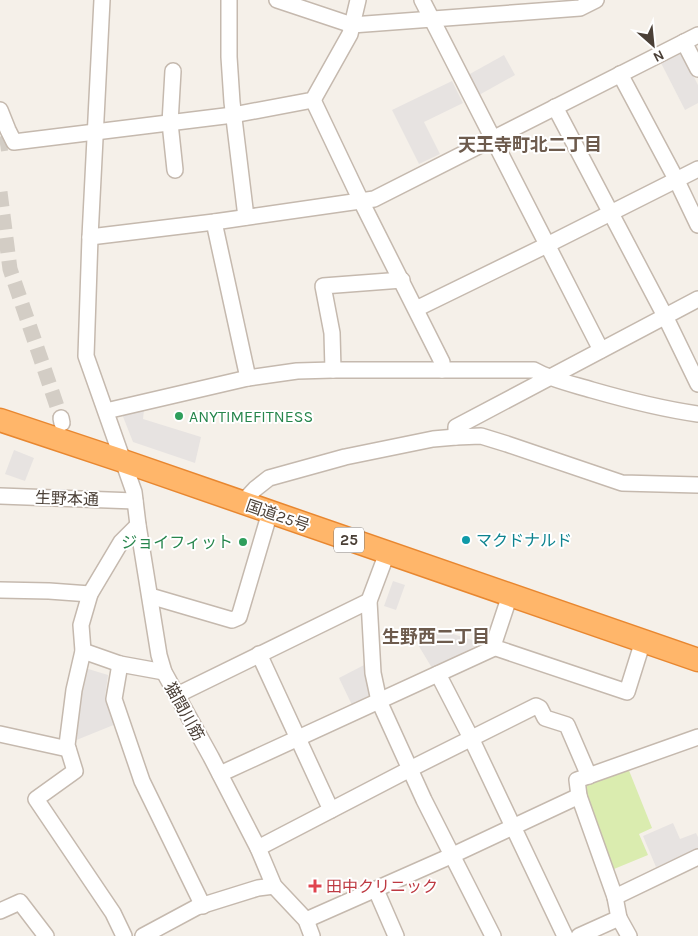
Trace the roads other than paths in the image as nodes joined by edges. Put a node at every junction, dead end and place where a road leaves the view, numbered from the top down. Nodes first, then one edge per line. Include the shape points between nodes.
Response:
1 (102, 0) edge
2 (229, 0) edge
3 (277, 0) edge
4 (358, 0) edge
5 (422, 0) edge
6 (596, 0) edge
7 (432, 19) junction
8 (352, 25) junction
9 (691, 38) edge
10 (698, 69) edge
11 (173, 71) dead end
12 (620, 74) junction
13 (312, 100) junction
14 (555, 107) junction
15 (0, 110) edge
16 (233, 114) junction
17 (170, 123) junction
18 (94, 131) junction
19 (493, 139) junction
20 (698, 169) edge
21 (175, 170) dead end
22 (676, 180) junction
23 (361, 202) junction
24 (611, 212) junction
25 (246, 217) junction
26 (214, 222) junction
27 (698, 226) edge
28 (90, 237) junction
29 (547, 245) junction
30 (402, 280) junction
31 (698, 299) edge
32 (416, 309) junction
33 (665, 316) junction
34 (601, 350) junction
35 (333, 370) junction
36 (442, 370) junction
37 (248, 378) junction
38 (548, 378) junction
39 (698, 384) edge
40 (106, 412) junction
41 (698, 414) edge
42 (0, 420) edge
43 (456, 437) junction
44 (124, 462) junction
45 (698, 485) edge
46 (0, 496) edge
47 (135, 501) junction
48 (242, 503) junction
49 (270, 512) junction
50 (138, 526) junction
51 (387, 553) junction
52 (0, 590) edge
53 (90, 594) junction
54 (510, 595) junction
55 (150, 596) junction
56 (369, 601) junction
57 (643, 641) junction
58 (493, 647) junction
59 (83, 651) junction
60 (260, 654) junction
61 (698, 660) edge
62 (120, 664) junction
63 (164, 672) junction
64 (438, 674) junction
65 (177, 695) junction
66 (379, 701) junction
67 (0, 734) edge
68 (698, 737) edge
69 (298, 738) junction
70 (471, 738) junction
71 (68, 749) junction
72 (410, 769) junction
73 (220, 774) junction
74 (589, 776) junction
75 (579, 796) junction
76 (331, 810) junction
77 (513, 828) junction
78 (258, 848) junction
79 (453, 856) junction
80 (698, 856) edge
81 (274, 886) junction
82 (376, 890) junction
83 (614, 897) junction
84 (203, 906) junction
85 (0, 911) edge
86 (619, 918) junction
87 (306, 920) junction
88 (46, 936) edge
89 (124, 936) edge
90 (143, 936) edge
91 (312, 936) edge
92 (396, 936) edge
93 (493, 936) edge
94 (565, 936) edge
95 (579, 936) edge
96 (629, 936) edge

1 - 18 street, 猫間川筋
2 - 16 street
3 - 8 street
4 - 8 street
5 - 7 street
6 - 7 street via 580,8
7 - 8 street
7 - 19 street
8 - 13 street
9 - 10 street
9 - 12 street
11 - 17 street
12 - 14 street
12 - 22 street
13 - 16 street
13 - 23 street
14 - 19 street
14 - 24 street
15 - 18 street via 11,142
16 - 17 street
16 - 25 street
17 - 18 street
17 - 21 street
18 - 28 street, 猫間川筋
19 - 23 street via 374,199
19 - 29 street
20 - 22 street
22 - 24 street
22 - 27 street
23 - 25 street
23 - 30 street
24 - 29 street
24 - 33 street
25 - 26 street
26 - 28 street
26 - 37 street
28 - 40 street, 猫間川筋 via 86,356
29 - 32 street
29 - 34 street
30 - 32 street
30 - 35 street via 323,286 332,333
31 - 33 street
32 - 36 street via 442,362
33 - 34 street
33 - 39 street
34 - 38 street
35 - 36 street
35 - 37 street via 298,370
36 - 38 street via 534,370
37 - 40 street
38 - 41 street via 630,401
38 - 43 street via 456,427
40 - 44 street, 猫間川筋
42 - 44 highway, 国道25号 / 25
43 - 45 street via 481,436 622,483
43 - 48 street via 345,457 269,478
44 - 47 street, 猫間川筋
44 - 48 highway, 国道25号 / 25
46 - 47 street, 生野本通
47 - 50 street, 猫間川筋
48 - 49 highway, 国道25号 / 25
49 - 51 highway, 国道25号 / 25
49 - 55 street via 239,617 232,620
50 - 53 street via 121,542
50 - 55 street, 猫間川筋
51 - 54 highway, 国道25号 / 25
51 - 56 street
52 - 53 street
53 - 59 street via 80,625
54 - 57 highway, 国道25号 / 25
54 - 58 street
55 - 63 street, 猫間川筋 via 158,655
56 - 60 street
56 - 66 street via 373,673
57 - 58 street via 626,692
57 - 61 highway, 国道25号 / 25
58 - 64 street
59 - 62 street
59 - 71 street via 73,699
60 - 65 street
60 - 69 street
62 - 63 street
62 - 84 street via 114,699 142,781
63 - 65 street, 猫間川筋
64 - 66 street
64 - 70 street
65 - 73 street, 猫間川筋
66 - 69 street
66 - 72 street
67 - 71 street
68 - 74 street
69 - 73 street
69 - 76 street
70 - 72 street
70 - 74 street via 536,706 545,718 567,725
70 - 77 street
71 - 89 street via 75,771 36,799 113,913
72 - 76 street
72 - 79 street
73 - 78 street, 猫間川筋
74 - 75 street via 577,780
75 - 77 street
75 - 83 street
76 - 78 street
77 - 79 street
77 - 94 street
78 - 81 street, 猫間川筋
79 - 82 street
79 - 93 street
80 - 83 street
81 - 84 street
81 - 87 street, 猫間川筋
82 - 87 street
82 - 92 street
83 - 86 street
84 - 90 street
85 - 88 street via 20,902
86 - 95 street
86 - 96 street
87 - 91 street, 猫間川筋

